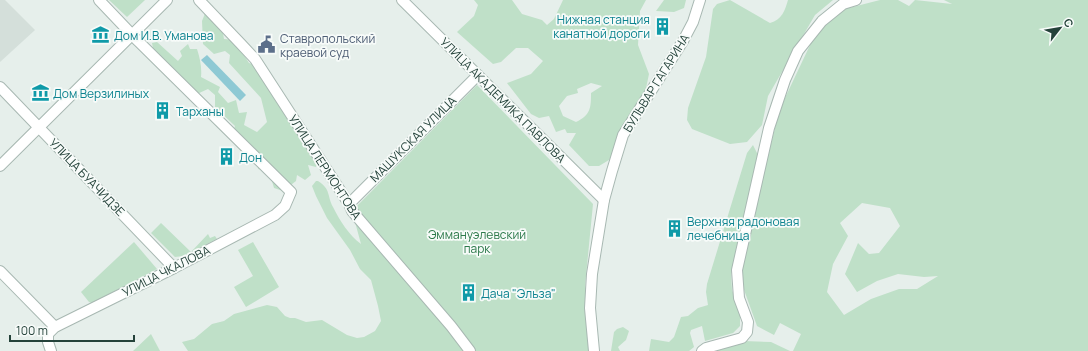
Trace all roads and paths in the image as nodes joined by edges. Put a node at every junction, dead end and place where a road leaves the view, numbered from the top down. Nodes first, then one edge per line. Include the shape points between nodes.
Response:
1 (99, 0) edge
2 (167, 0) edge
3 (199, 0) edge
4 (402, 0) edge
5 (856, 0) edge
6 (699, 3) edge
7 (132, 34) junction
8 (478, 75) junction
9 (0, 87) edge
10 (39, 128) junction
11 (0, 166) edge
12 (604, 200) junction
13 (349, 204) junction
14 (174, 268) junction
15 (0, 271) edge
16 (55, 327) junction
17 (51, 351) edge
18 (470, 351) edge
19 (594, 351) edge
20 (702, 351) edge

1 - 7 street
2 - 7 street
3 - 13 street, УЛИЦА ЛЕРМОНТОВА via 255,59
4 - 8 street, УЛИЦА АКАДЕМИКА ПАВЛОВА
5 - 20 street via 844,4 822,21 798,51 777,101 736,270 739,298 748,322 747,332 742,338
6 - 12 street, БУЛЬВАР ГАГАРИНА via 684,41 623,135
7 - 10 street
7 - 14 street, УЛИЦА ЧКАЛОВА via 290,192 285,206 275,215
8 - 12 street, УЛИЦА АКАДЕМИКА ПАВЛОВА
8 - 13 street, МАШУКСКАЯ УЛИЦА
9 - 10 street, УЛИЦА БУАЧИДЗЕ
10 - 11 street
10 - 14 street, УЛИЦА БУАЧИДЗЕ
12 - 19 street, БУЛЬВАР ГАГАРИНА via 592,274 590,308
13 - 18 street, УЛИЦА ЛЕРМОНТОВА via 356,216
14 - 16 street, УЛИЦА ЧКАЛОВА
15 - 16 street
16 - 17 street via 48,334

